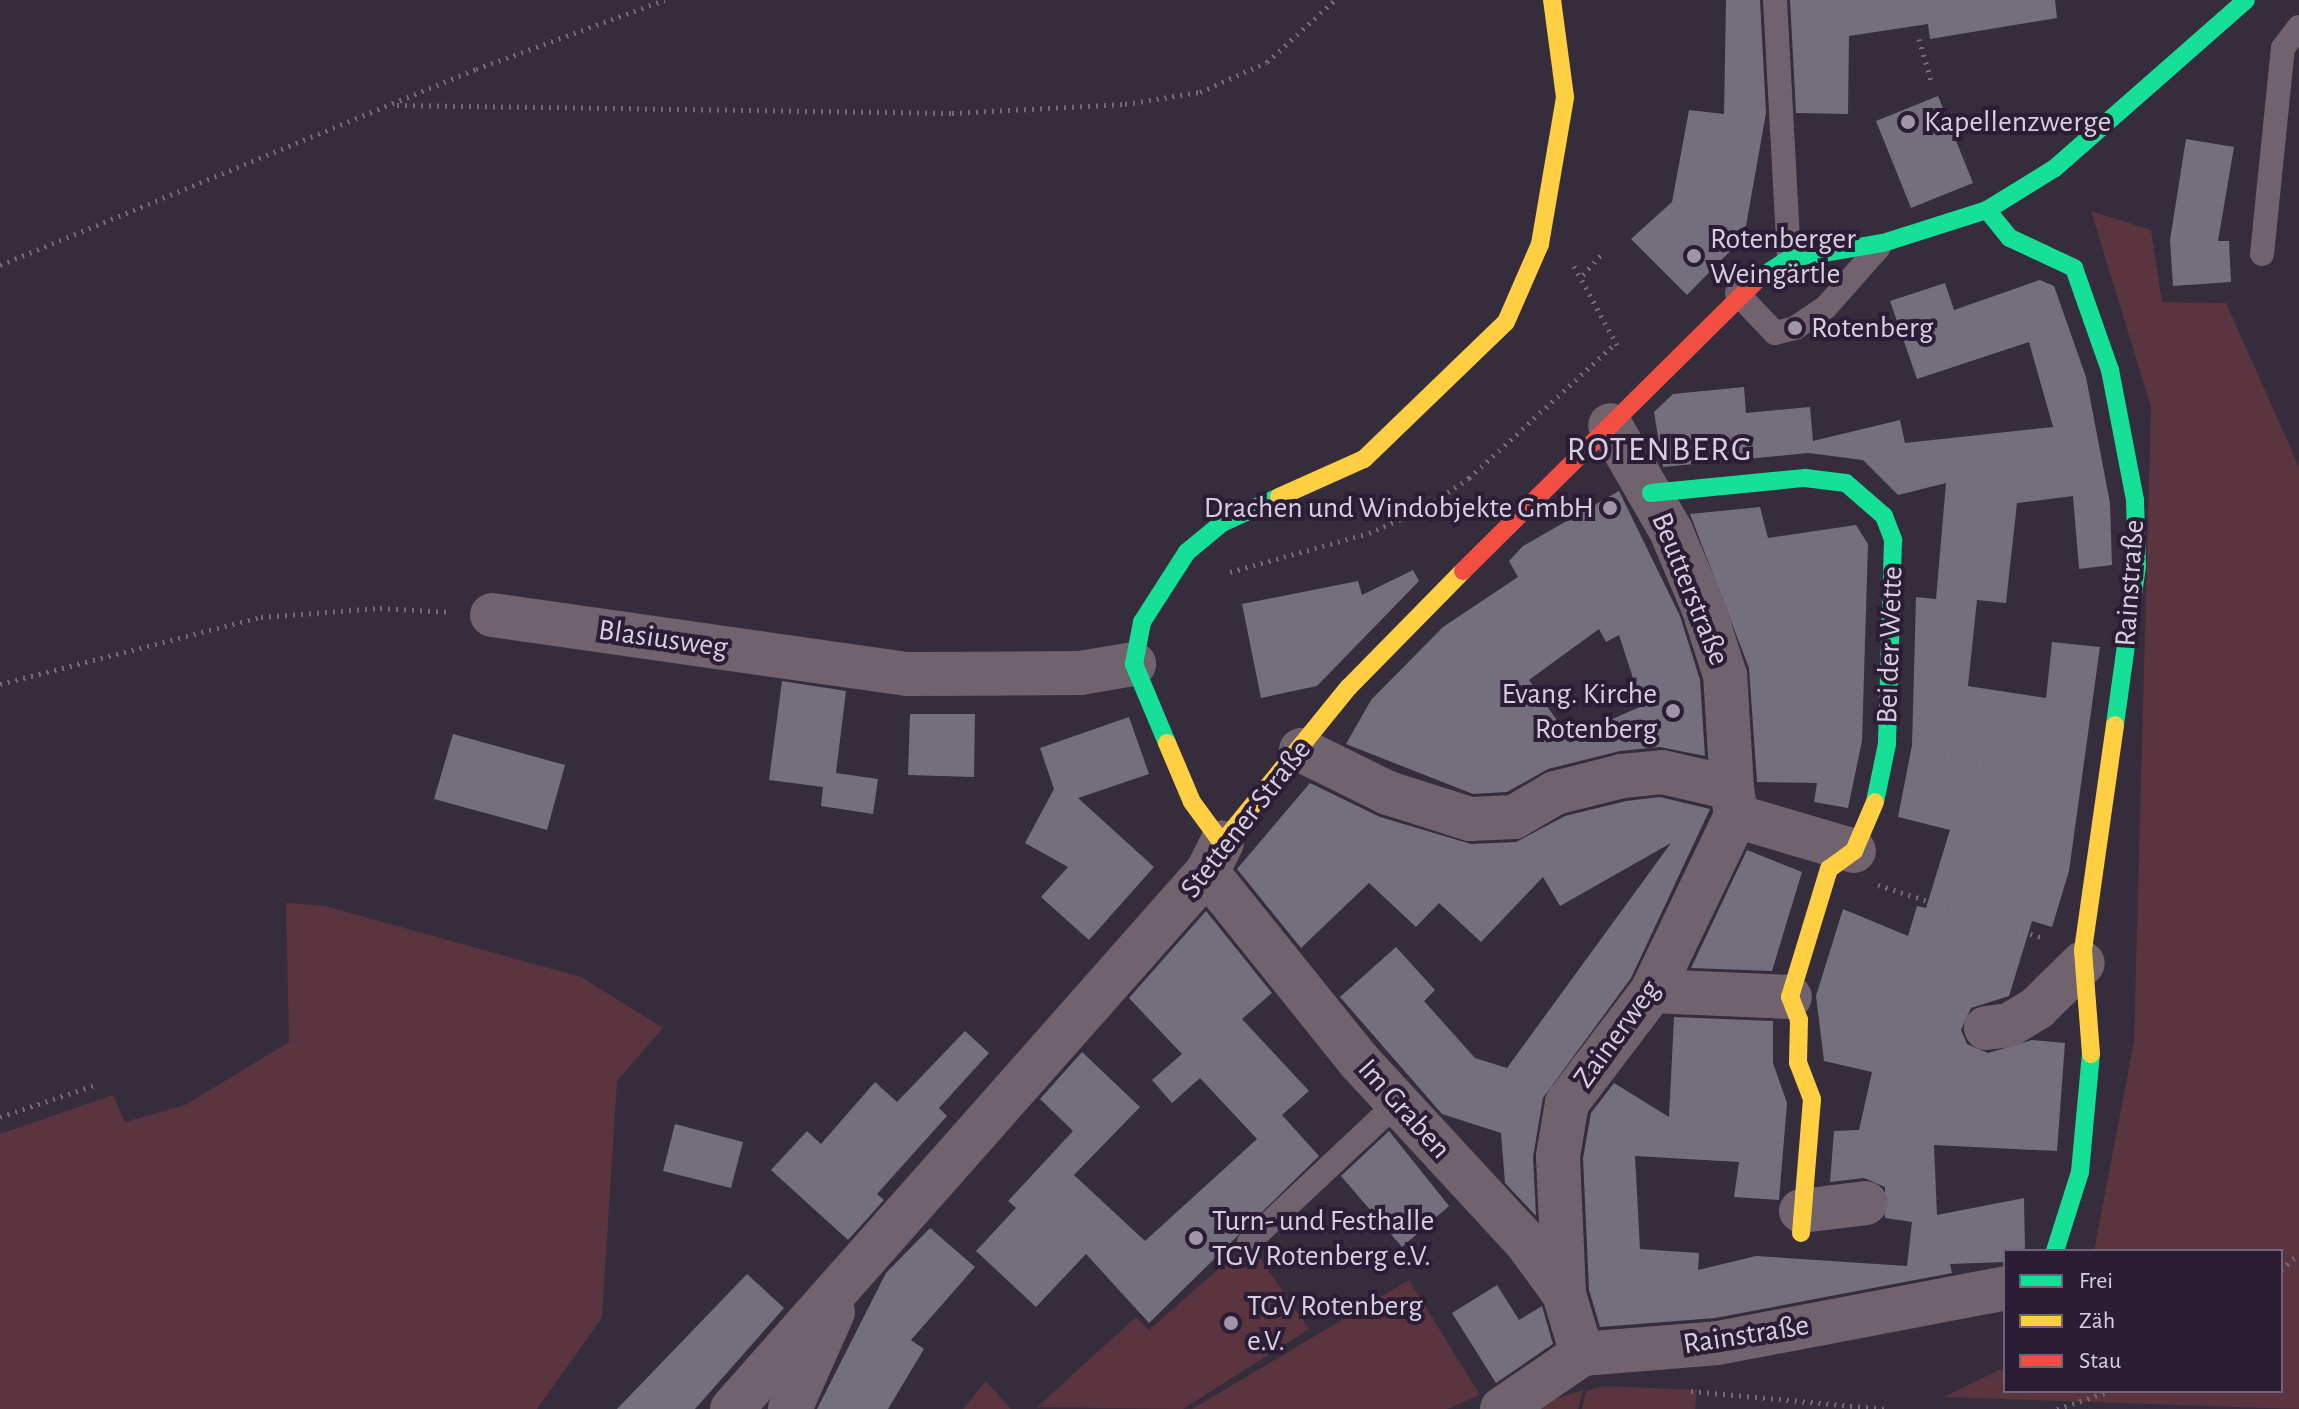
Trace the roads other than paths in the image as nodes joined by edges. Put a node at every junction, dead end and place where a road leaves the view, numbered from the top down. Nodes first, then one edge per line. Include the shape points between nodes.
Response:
1 (1552, 0) edge
2 (1775, 0) edge
3 (2246, 0) edge
4 (2299, 27) edge
5 (2291, 48) edge
6 (1987, 210) junction
7 (1883, 243) junction
8 (2262, 254) dead end
9 (1789, 259) junction
10 (1737, 293) junction
11 (1610, 425) junction
12 (1651, 493) junction
13 (492, 615) road end
14 (1134, 664) junction
15 (1301, 750) junction
16 (1734, 802) junction
17 (1215, 858) junction
18 (1841, 860) junction
19 (2083, 957) junction
20 (1652, 991) junction
21 (1790, 997) junction
22 (1986, 1028) dead end
23 (1397, 1103) junction
24 (1866, 1203) dead end
25 (1801, 1222) joint
26 (1249, 1242) dead end
27 (2056, 1249) edge
28 (845, 1281) junction
29 (2003, 1288) edge
30 (1564, 1294) junction
31 (1582, 1354) junction
32 (732, 1409) edge
33 (790, 1409) edge
34 (1502, 1409) edge

1 - 14 street via 1565,97 1540,244 1506,322 1431,402 1364,459 1222,523 1166,581 1142,622
2 - 9 lane
3 - 6 street via 2055,168
4 - 5 lane
5 - 8 lane
6 - 7 street
6 - 19 street, Rainstraße via 2010,238 2074,268 2110,370 2135,500 2137,566
7 - 9 street
7 - 10 lane via 1826,307 1795,328 1775,333
9 - 10 street, Stettener Straße
10 - 11 street, Stettener Straße
11 - 12 street, Beutterstraße
11 - 15 street, Stettener Straße via 1349,687
12 - 16 street, Beutterstraße via 1703,607 1725,675
12 - 18 street, Bei der Wette via 1805,478 1846,483 1865,495 1893,540 1887,744 1872,817
13 - 14 street, Blasiusweg via 907,674 1080,673
14 - 17 street
15 - 16 street via 1400,798 1470,819 1514,817 1555,793 1662,772
15 - 17 street, Stettener Straße
16 - 18 street
16 - 20 street, Zainerweg
17 - 23 street, Im Graben
17 - 28 street, Stettener Straße
18 - 21 street, Bei der Wette
19 - 22 street via 2037,1008 2009,1025
19 - 27 street, Rainstraße via 2091,1054 2080,1172
20 - 21 street
20 - 30 street, Zainerweg via 1567,1103 1558,1156
21 - 25 street, Bei der Wette via 1799,1020 1798,1063 1812,1099
23 - 26 lane
23 - 30 street, Im Graben via 1526,1242
24 - 25 street
28 - 32 street, Stettener Straße
28 - 33 street
29 - 31 street, Rainstraße via 1718,1343
30 - 31 street, Im Graben
31 - 34 street, Rainstraße

